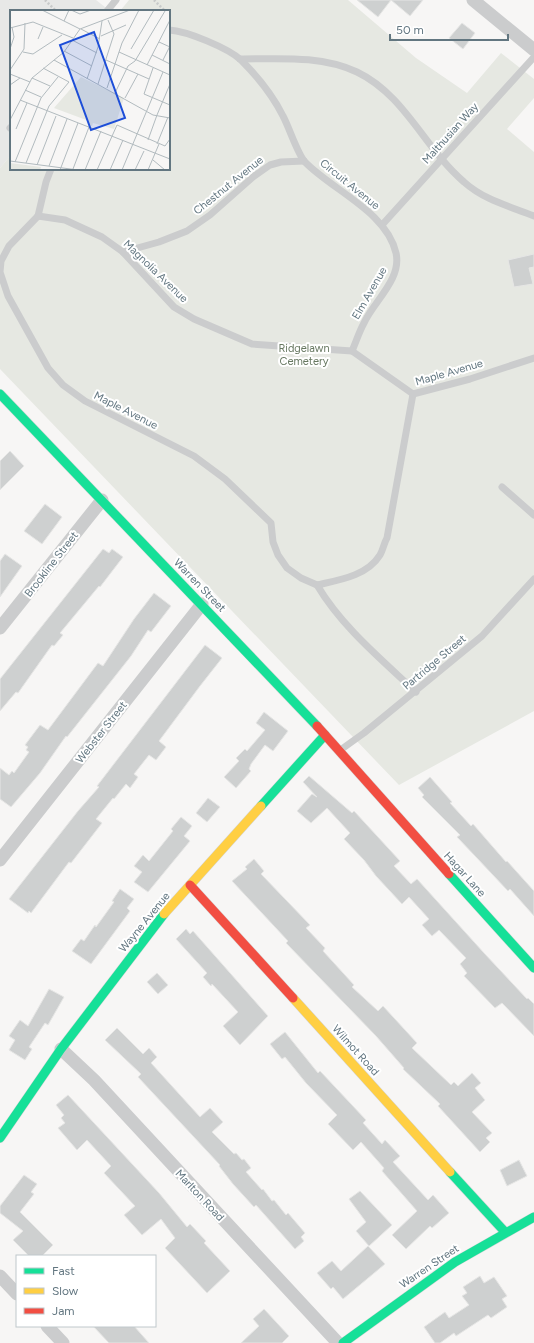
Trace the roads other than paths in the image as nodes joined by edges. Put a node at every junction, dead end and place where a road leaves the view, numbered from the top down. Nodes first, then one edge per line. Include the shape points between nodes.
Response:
1 (116, 0) edge
2 (473, 0) edge
3 (108, 10) edge
4 (170, 30) edge
5 (534, 50) edge
6 (534, 57) edge
7 (240, 59) junction
8 (441, 160) junction
9 (304, 161) junction
10 (51, 170) edge
11 (38, 216) junction
12 (534, 216) edge
13 (382, 225) junction
14 (123, 252) junction
15 (352, 351) junction
16 (534, 358) edge
17 (413, 394) junction
18 (3, 402) edge
19 (502, 487) dead end
20 (102, 500) junction
21 (534, 514) edge
22 (534, 579) edge
23 (317, 585) junction
24 (202, 604) junction
25 (0, 628) edge
26 (416, 692) junction
27 (325, 735) junction
28 (338, 751) junction
29 (378, 796) joint
30 (0, 860) edge
31 (190, 885) junction
32 (534, 968) edge
33 (61, 1049) junction
34 (0, 1138) edge
35 (534, 1217) edge
36 (505, 1232) junction
37 (0, 1276) edge
38 (16, 1293) edge
39 (48, 1327) edge
40 (62, 1343) edge
41 (338, 1343) edge
42 (343, 1343) edge

1 - 3 lane
2 - 5 street
4 - 7 lane via 206,40
6 - 8 lane, Malthusian Way
7 - 8 lane via 306,59 356,72 376,83 393,99
7 - 9 lane via 267,90 281,112
8 - 12 lane via 479,194
8 - 13 lane, Malthusian Way
9 - 13 lane, Circuit Avenue
9 - 14 lane, Chestnut Avenue via 270,165 187,231
10 - 11 lane
11 - 14 lane, Magnolia Avenue via 65,220 82,227
11 - 23 lane, Maple Avenue via 9,246 1,261 0,272 8,296 48,368 63,385 84,401 194,456 225,479 271,523 273,542 287,568
13 - 15 lane, Elm Avenue via 396,253 395,270 364,322
14 - 15 lane, Magnolia Avenue via 174,307 222,332 252,344
15 - 17 lane
16 - 17 lane, Maple Avenue
17 - 23 lane, Maple Avenue via 386,538 380,555 369,568 351,577
18 - 20 street, Warren Street
19 - 21 lane
20 - 24 street, Warren Street
20 - 25 street, Brookline Street
22 - 26 lane, Partridge Street via 482,636
23 - 26 lane via 344,622
24 - 27 street, Warren Street
24 - 30 street, Webster Street
26 - 28 lane, Partridge Street
27 - 28 street, Warren Street
27 - 31 street, Wayne Avenue
28 - 29 street, Warren Street
29 - 32 street, Hagar Lane
31 - 33 street, Wayne Avenue
31 - 36 street, Wilmot Road
33 - 34 street, Wayne Avenue
33 - 41 street, Marlton Road via 94,1080
35 - 36 street, Warren Street
36 - 42 street, Warren Street via 429,1279
37 - 38 street
39 - 40 street

